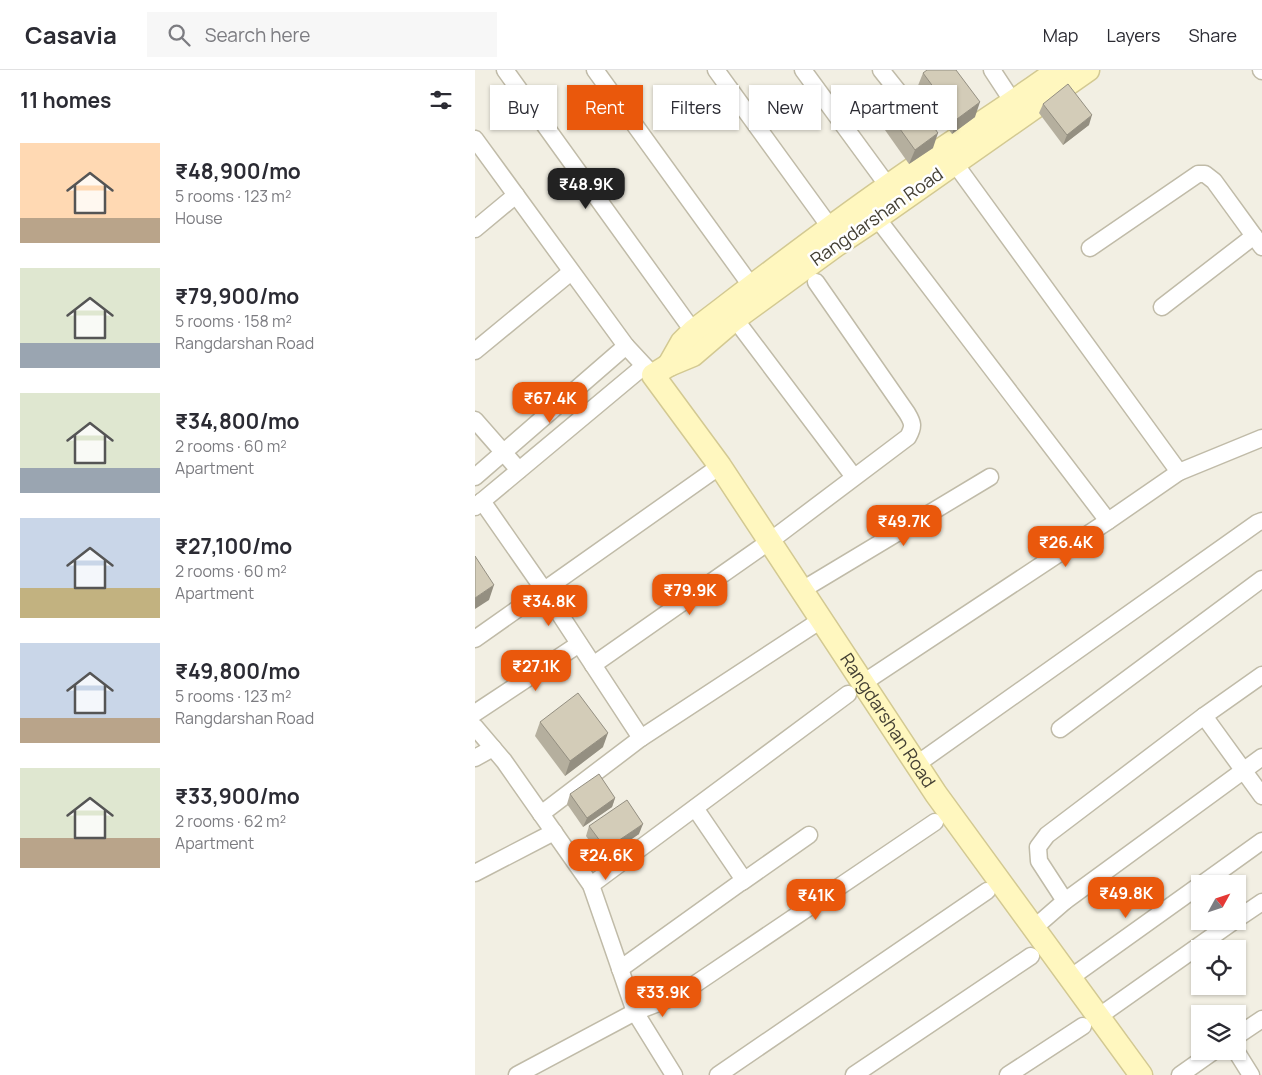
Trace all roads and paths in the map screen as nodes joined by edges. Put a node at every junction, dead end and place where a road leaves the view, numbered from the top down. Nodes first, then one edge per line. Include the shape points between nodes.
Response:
1 (505, 70) edge
2 (595, 70) edge
3 (716, 70) edge
4 (803, 70) edge
5 (881, 70) edge
6 (992, 70) edge
7 (1058, 70) edge
8 (1088, 70) edge
9 (1013, 102) junction
10 (475, 139) edge
11 (939, 143) junction
12 (888, 186) junction
13 (515, 194) junction
14 (877, 218) junction
15 (830, 227) junction
16 (475, 229) edge
17 (1258, 242) edge
18 (1090, 248) dead end
19 (571, 272) junction
20 (816, 282) dead end
21 (752, 286) junction
22 (1161, 306) dead end
23 (735, 320) junction
24 (693, 331) junction
25 (626, 346) junction
26 (475, 351) edge
27 (655, 369) junction
28 (475, 420) edge
29 (1262, 438) edge
30 (503, 452) junction
31 (720, 466) junction
32 (519, 470) junction
33 (1179, 472) junction
34 (475, 477) edge
35 (854, 477) junction
36 (990, 477) dead end
37 (479, 504) edge
38 (1108, 521) junction
39 (1262, 521) edge
40 (769, 541) junction
41 (1262, 579) edge
42 (544, 590) junction
43 (802, 590) junction
44 (821, 620) junction
45 (475, 639) edge
46 (579, 644) junction
47 (593, 665) junction
48 (1262, 674) edge
49 (856, 689) junction
50 (475, 713) edge
51 (1204, 716) junction
52 (475, 727) edge
53 (1060, 729) dead end
54 (641, 738) junction
55 (493, 748) junction
56 (1262, 757) edge
57 (475, 758) edge
58 (917, 764) junction
59 (1244, 771) junction
60 (1262, 796) edge
61 (695, 808) junction
62 (541, 814) junction
63 (935, 822) dead end
64 (554, 832) junction
65 (809, 835) dead end
66 (1262, 841) edge
67 (475, 873) edge
68 (1215, 875) edge
69 (742, 882) junction
70 (591, 885) junction
71 (987, 891) dead end
72 (1191, 892) edge
73 (1065, 901) junction
74 (1262, 902) edge
75 (1246, 913) edge
76 (1034, 928) junction
77 (1221, 930) edge
78 (1031, 956) dead end
79 (620, 969) junction
80 (1070, 978) junction
81 (635, 1012) junction
82 (1262, 1019) edge
83 (1091, 1021) junction
84 (1246, 1030) edge
85 (1202, 1060) edge
86 (1242, 1060) edge
87 (517, 1075) edge
88 (674, 1075) edge
89 (718, 1075) edge
90 (854, 1075) edge
91 (1008, 1075) edge
92 (1141, 1075) edge
93 (1180, 1075) edge
94 (1251, 1075) edge

1 - 24 street
2 - 21 street
3 - 15 street
4 - 12 street
5 - 11 street
6 - 9 street
7 - 9 street, Rangdarshan Road
8 - 11 street, Rangdarshan Road
9 - 11 street, Rangdarshan Road
10 - 13 street
11 - 12 street, Rangdarshan Road
11 - 14 street, Rangdarshan Road
11 - 33 street
12 - 15 street, Rangdarshan Road
13 - 16 street
13 - 19 street
14 - 23 street, Rangdarshan Road
14 - 38 street
15 - 21 street, Rangdarshan Road
17 - 18 street via 1214,181 1205,174 1198,174
17 - 22 street
19 - 25 street
19 - 26 street
20 - 35 street via 912,422 908,437
21 - 24 street, Rangdarshan Road
23 - 27 street, Rangdarshan Road via 693,355
23 - 35 street
24 - 27 street, Rangdarshan Road
25 - 27 street
25 - 30 street
27 - 31 street, Rangdarshan Road
27 - 32 street
28 - 30 street
29 - 33 street
30 - 32 street
30 - 34 street
31 - 40 street, Rangdarshan Road
31 - 42 street
32 - 37 street
33 - 38 street
35 - 40 street
36 - 43 street
37 - 42 street
38 - 49 street
39 - 58 street
40 - 43 street, Rangdarshan Road
40 - 47 street
41 - 53 street
42 - 45 street
42 - 46 street
43 - 44 street, Rangdarshan Road
44 - 49 street, Rangdarshan Road
44 - 54 street
46 - 47 street
46 - 50 street
47 - 54 street
48 - 51 street
49 - 58 street, Rangdarshan Road
49 - 61 street
51 - 59 street
51 - 73 street via 1047,836 1039,847 1039,861
52 - 55 street
54 - 62 street
55 - 57 street
55 - 62 street
56 - 59 street
58 - 76 street, Rangdarshan Road
59 - 60 street
59 - 73 street
61 - 69 street via 744,880
61 - 70 street
62 - 64 street
63 - 81 street via 679,995
64 - 67 street
64 - 70 street
65 - 69 street
66 - 68 street
69 - 79 street
70 - 79 street
71 - 89 street
72 - 80 street
73 - 76 street
74 - 75 street
76 - 80 street, Rangdarshan Road
77 - 83 street
78 - 90 street
79 - 81 street
80 - 83 street, Rangdarshan Road
81 - 87 street
81 - 88 street
82 - 84 street
83 - 91 street
83 - 92 street, Rangdarshan Road
85 - 93 street
86 - 94 street

